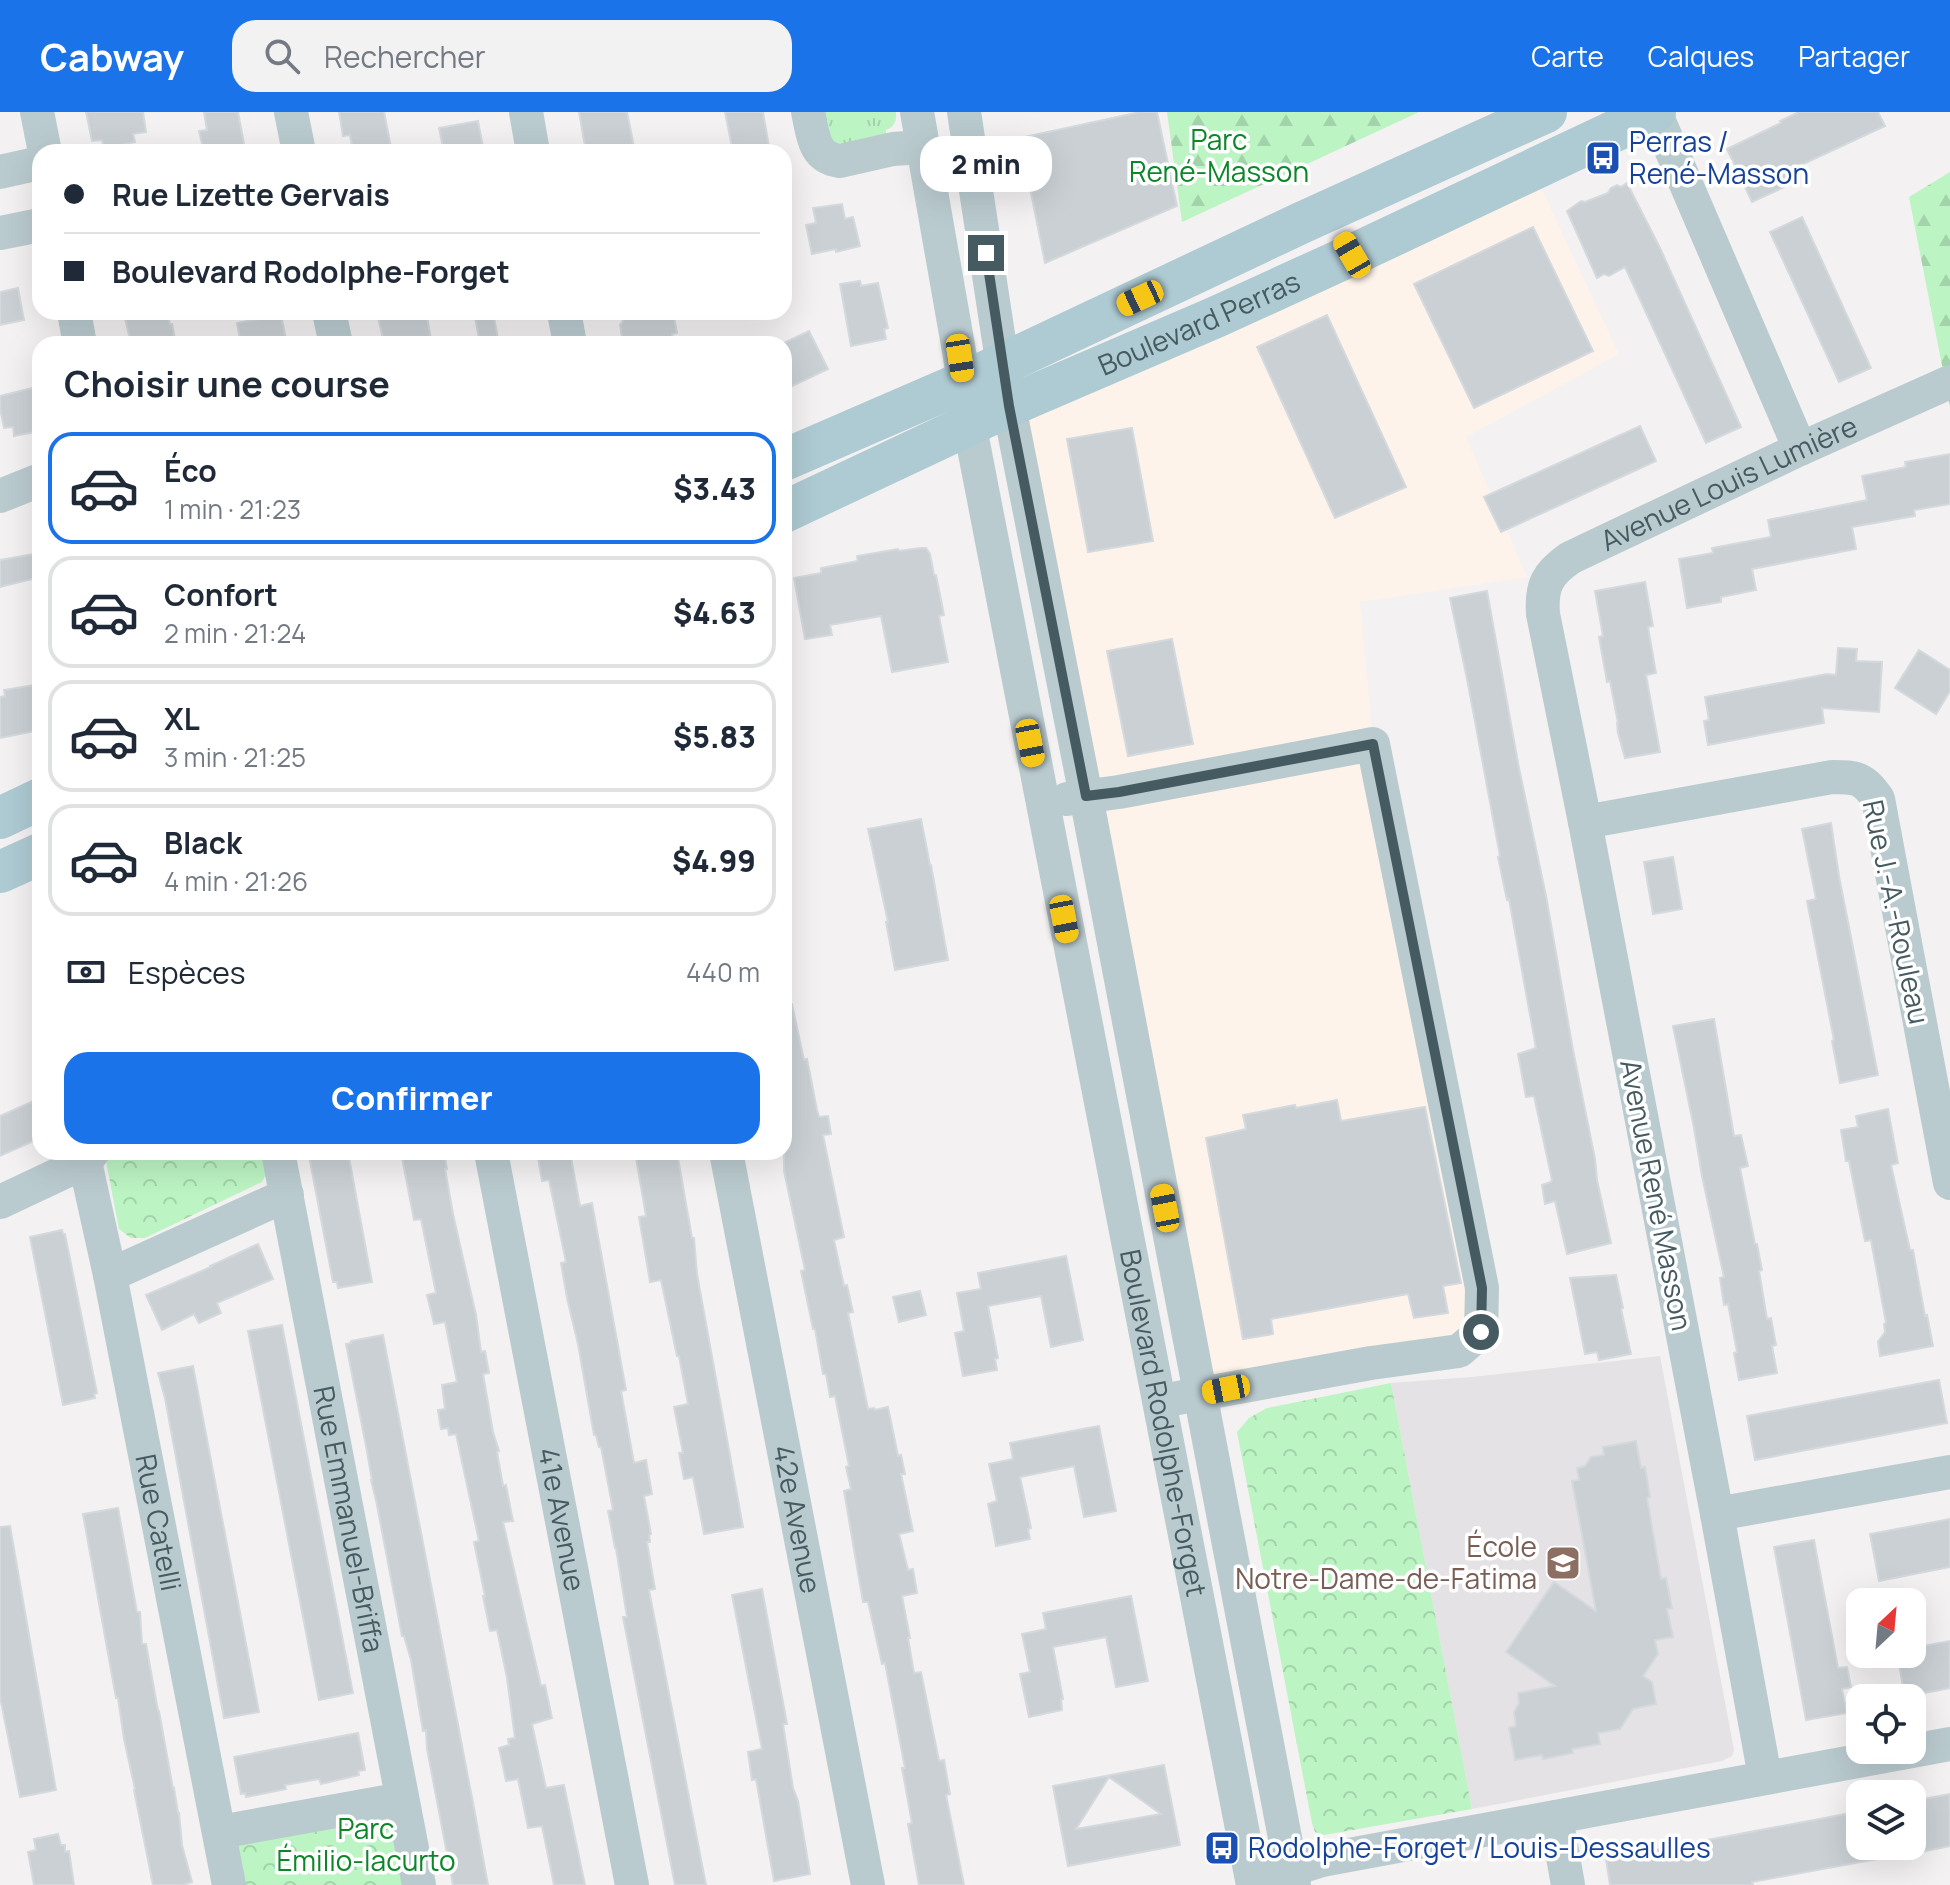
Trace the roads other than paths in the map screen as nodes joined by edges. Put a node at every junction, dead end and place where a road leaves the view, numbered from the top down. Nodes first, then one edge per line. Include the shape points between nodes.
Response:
1 (37, 112) edge
2 (291, 112) edge
3 (526, 112) edge
4 (808, 112) edge
5 (917, 112) edge
6 (964, 112) edge
7 (1546, 112) edge
8 (1655, 112) edge
9 (43, 144) edge
10 (297, 144) edge
11 (532, 144) edge
12 (922, 147) junction
13 (32, 165) edge
14 (0, 172) edge
15 (1328, 212) junction
16 (32, 227) edge
17 (0, 233) edge
18 (1352, 255) junction
19 (1003, 363) junction
20 (964, 382) junction
21 (1950, 382) edge
22 (1009, 406) junction
23 (970, 425) junction
24 (1800, 449) junction
25 (792, 457) edge
26 (32, 483) edge
27 (0, 496) edge
28 (792, 508) edge
29 (1543, 614) joint
30 (1086, 796) junction
31 (32, 803) edge
32 (1042, 803) junction
33 (0, 818) edge
34 (1585, 822) junction
35 (32, 858) edge
36 (0, 872) edge
37 (83, 1160) edge
38 (90, 1160) edge
39 (280, 1160) edge
40 (493, 1160) edge
41 (728, 1160) edge
42 (1950, 1183) edge
43 (287, 1195) junction
44 (0, 1202) edge
45 (110, 1275) junction
46 (1200, 1394) junction
47 (1158, 1402) junction
48 (1950, 1472) edge
49 (1717, 1514) junction
50 (1950, 1744) edge
51 (1765, 1777) junction
52 (402, 1799) junction
53 (1556, 1817) junction
54 (220, 1832) junction
55 (1293, 1877) edge
56 (1249, 1884) edge
57 (229, 1885) edge
58 (419, 1885) edge
59 (632, 1885) edge
60 (868, 1885) edge
61 (1568, 1885) edge

1 - 9 street
2 - 10 street
3 - 11 street
4 - 12 street via 818,151 832,161
5 - 12 street, Boulevard Rodolphe-Forget
6 - 19 street, Boulevard Rodolphe-Forget
7 - 15 main road, Boulevard Perras
8 - 18 main road, Boulevard Perras
8 - 24 street
12 - 20 street, Boulevard Rodolphe-Forget
13 - 14 street
15 - 18 main road
15 - 19 main road, Boulevard Perras
16 - 17 street
18 - 22 main road, Boulevard Perras
19 - 20 main road, Boulevard Perras
19 - 22 street, Boulevard Rodolphe-Forget
20 - 23 street, Boulevard Rodolphe-Forget
20 - 25 main road, Boulevard Perras
21 - 24 street, Avenue Louis Lumière
22 - 23 main road, Boulevard Perras
22 - 30 street, Boulevard Rodolphe-Forget
23 - 28 main road, Boulevard Perras
23 - 32 street, Boulevard Rodolphe-Forget
24 - 29 street, Avenue Louis Lumière via 1570,558 1546,581
26 - 27 street
29 - 34 street, Avenue René Masson
30 - 32 street
30 - 46 street, Boulevard Rodolphe-Forget
30 - 46 street via 1373,744 1482,1288 1481,1332 1459,1351
31 - 33 main road
32 - 47 street, Boulevard Rodolphe-Forget
34 - 42 street, Rue J.-A.-Rouleau via 1832,777 1866,783 1878,799
34 - 49 street, Avenue René Masson
35 - 36 main road
37 - 44 street
38 - 45 street, Rue Catelli
39 - 43 street, Rue Emmanuel-Briffa
40 - 59 street, 41e Avenue
41 - 60 street, 42e Avenue
43 - 45 street
43 - 52 street, Rue Emmanuel-Briffa
45 - 54 street, Rue Catelli
46 - 47 street
46 - 55 street, Boulevard Rodolphe-Forget
47 - 56 street, Boulevard Rodolphe-Forget
48 - 49 street
49 - 51 street, Avenue René Masson
50 - 51 street
51 - 53 street
52 - 54 street
52 - 58 street, Rue Emmanuel-Briffa
53 - 55 street via 1322,1860
53 - 61 street
54 - 57 street, Rue Catelli
55 - 56 street

